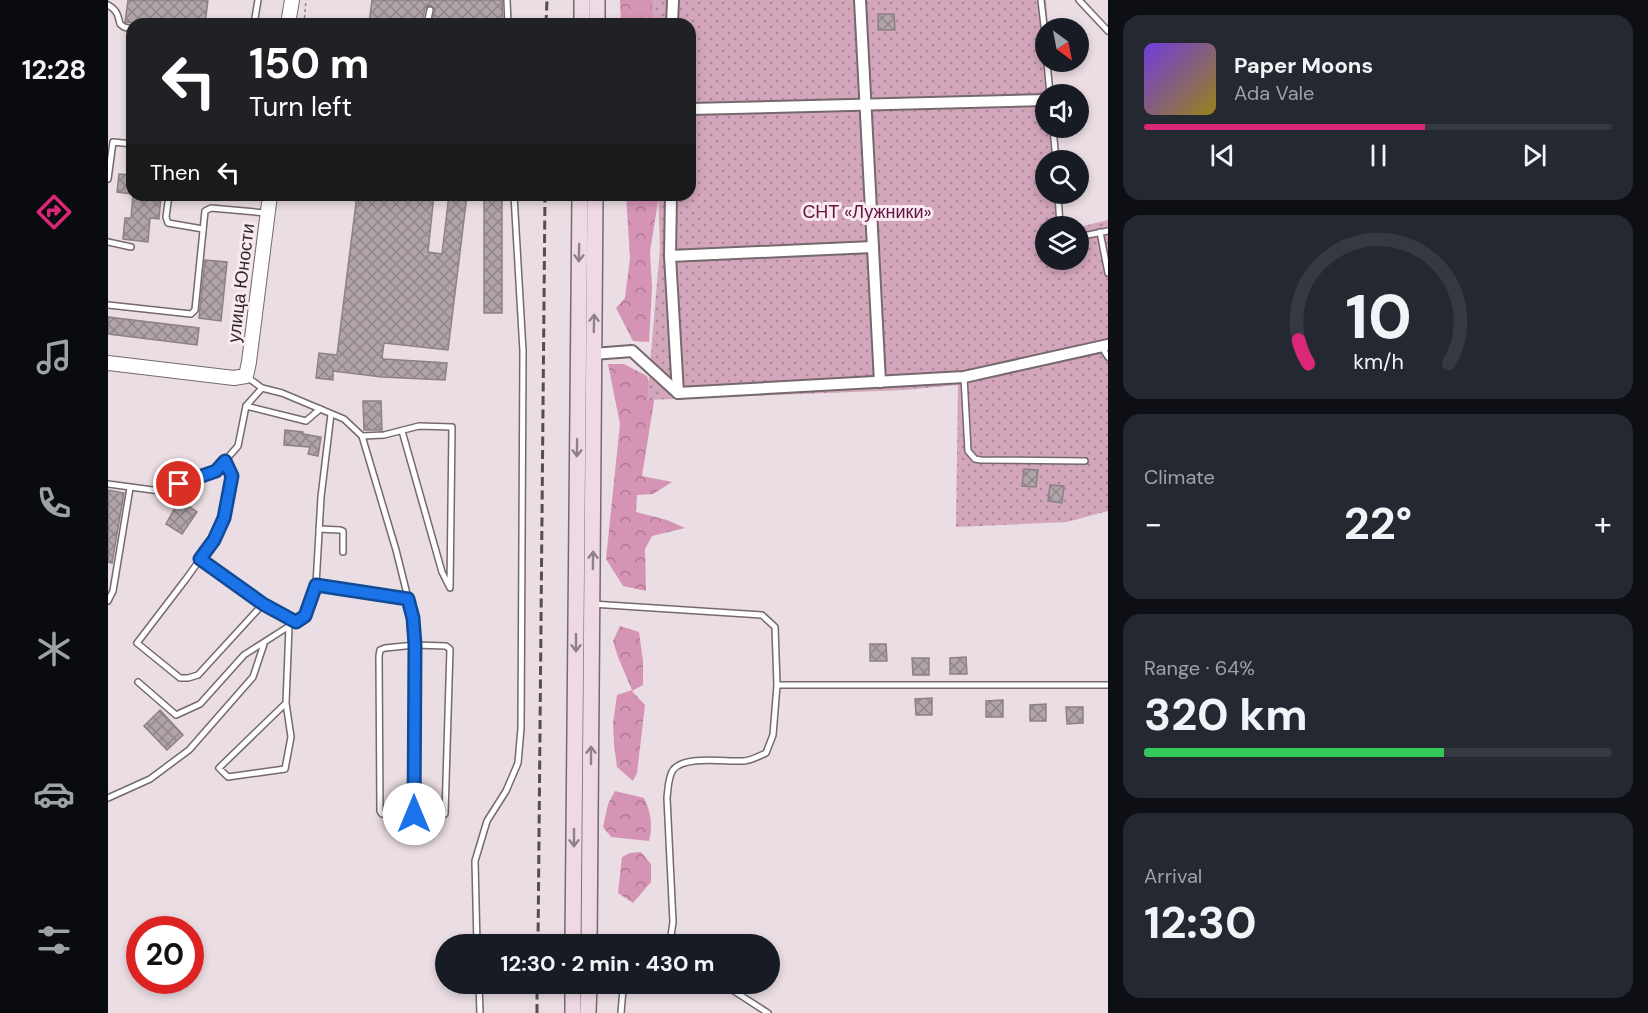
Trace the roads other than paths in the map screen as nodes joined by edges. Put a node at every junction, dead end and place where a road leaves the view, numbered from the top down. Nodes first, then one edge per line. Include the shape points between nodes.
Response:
1 (258, 0) edge
2 (292, 0) edge
3 (507, 0) edge
4 (582, 0) edge
5 (597, 0) edge
6 (673, 0) edge
7 (860, 0) edge
8 (1041, 0) edge
9 (1078, 0) edge
10 (108, 5) edge
11 (430, 10) dead end
12 (255, 18) edge
13 (289, 18) edge
14 (428, 18) edge
15 (507, 18) edge
16 (582, 18) edge
17 (597, 18) edge
18 (672, 18) edge
19 (1043, 18) edge
20 (126, 28) edge
21 (1108, 31) edge
22 (1035, 100) edge
23 (866, 105) junction
24 (696, 109) edge
25 (126, 143) edge
26 (108, 178) edge
27 (168, 201) edge
28 (269, 201) edge
29 (514, 201) edge
30 (580, 201) edge
31 (595, 201) edge
32 (671, 201) edge
33 (268, 213) junction
34 (203, 229) junction
35 (1108, 231) edge
36 (1100, 232) junction
37 (1089, 234) edge
38 (108, 242) edge
39 (131, 247) dead end
40 (873, 247) junction
41 (670, 256) junction
42 (1108, 273) edge
43 (108, 305) edge
44 (1105, 346) edge
45 (594, 354) junction
46 (1108, 357) edge
47 (108, 363) edge
48 (246, 376) junction
49 (964, 377) junction
50 (880, 382) junction
51 (262, 388) junction
52 (678, 393) junction
53 (246, 406) junction
54 (320, 409) junction
55 (330, 414) junction
56 (402, 431) junction
57 (362, 436) junction
58 (225, 461) junction
59 (1085, 461) dead end
60 (108, 484) edge
61 (130, 488) junction
62 (320, 529) junction
63 (343, 552) dead end
64 (200, 559) junction
65 (316, 585) junction
66 (408, 599) junction
67 (108, 601) edge
68 (263, 604) junction
69 (592, 604) junction
70 (296, 622) junction
71 (289, 627) junction
72 (264, 643) junction
73 (415, 645) junction
74 (138, 682) dead end
75 (777, 685) junction
76 (1108, 685) edge
77 (286, 703) junction
78 (108, 798) edge
79 (414, 814) junction
80 (477, 934) edge
81 (573, 934) edge
82 (589, 934) edge
83 (671, 934) edge
84 (479, 994) edge
85 (573, 994) edge
86 (589, 994) edge
87 (623, 994) edge
88 (739, 994) edge
89 (480, 1013) edge
90 (573, 1013) edge
91 (588, 1013) edge
92 (621, 1013) edge
93 (768, 1013) edge

1 - 12 lane
2 - 13 street
3 - 15 lane
4 - 16 main road
5 - 17 main road
6 - 18 street
7 - 23 street
8 - 19 lane
9 - 21 lane
10 - 20 lane
11 - 14 lane
22 - 23 street
23 - 24 street
23 - 40 street
25 - 26 lane via 113,142
27 - 34 lane via 168,223
28 - 33 street, улица Юности
29 - 80 lane via 523,351 521,728 518,762 487,822 475,861
30 -> 81 main road
45 -> 31 main road
32 - 41 street
33 - 34 lane via 211,208 206,211
33 - 48 street, улица Юности
34 - 43 lane via 194,313
35 - 36 lane
36 - 37 lane
36 - 42 lane
38 - 39 lane
40 - 41 street
40 - 50 street
41 - 52 street
44 - 46 lane
44 - 49 street
45 - 52 street via 632,351
69 -> 45 main road
47 - 48 street via 234,378
48 - 51 lane
49 - 50 street
49 - 59 lane via 968,451 975,459
50 - 52 street
51 - 53 lane
51 - 54 lane
53 - 54 lane via 306,421
53 - 58 lane via 238,446
54 - 55 lane
55 - 57 lane via 344,419
55 - 62 lane
56 - 56 lane via 419,426 452,427 450,588
56 - 57 lane
57 - 66 lane
58 - 61 lane via 216,471 160,491
58 - 64 lane via 232,476 224,518
60 - 61 lane
61 - 67 lane
62 - 63 lane via 343,531
62 - 65 lane
64 - 68 lane
64 - 68 lane via 137,643 180,678 198,675
65 - 66 lane
65 - 70 lane via 305,616
66 - 73 lane
68 - 70 lane
69 - 75 lane via 762,615 775,627
82 -> 69 main road
70 - 71 lane
71 - 72 lane
71 - 77 lane
72 - 74 lane via 244,655 200,704 176,714
72 - 78 lane via 253,677 189,750 150,779
73 - 79 lane
73 - 79 lane via 385,648 379,656 380,811
73 - 79 lane via 450,649 445,814
75 - 76 lane
75 - 83 lane via 773,735 766,753 746,761 682,764 674,770 668,798
77 - 77 lane via 219,768 228,777 285,769 291,737
84 - 89 lane
85 - 90 main road
86 - 91 main road
87 - 92 lane
88 - 93 lane

